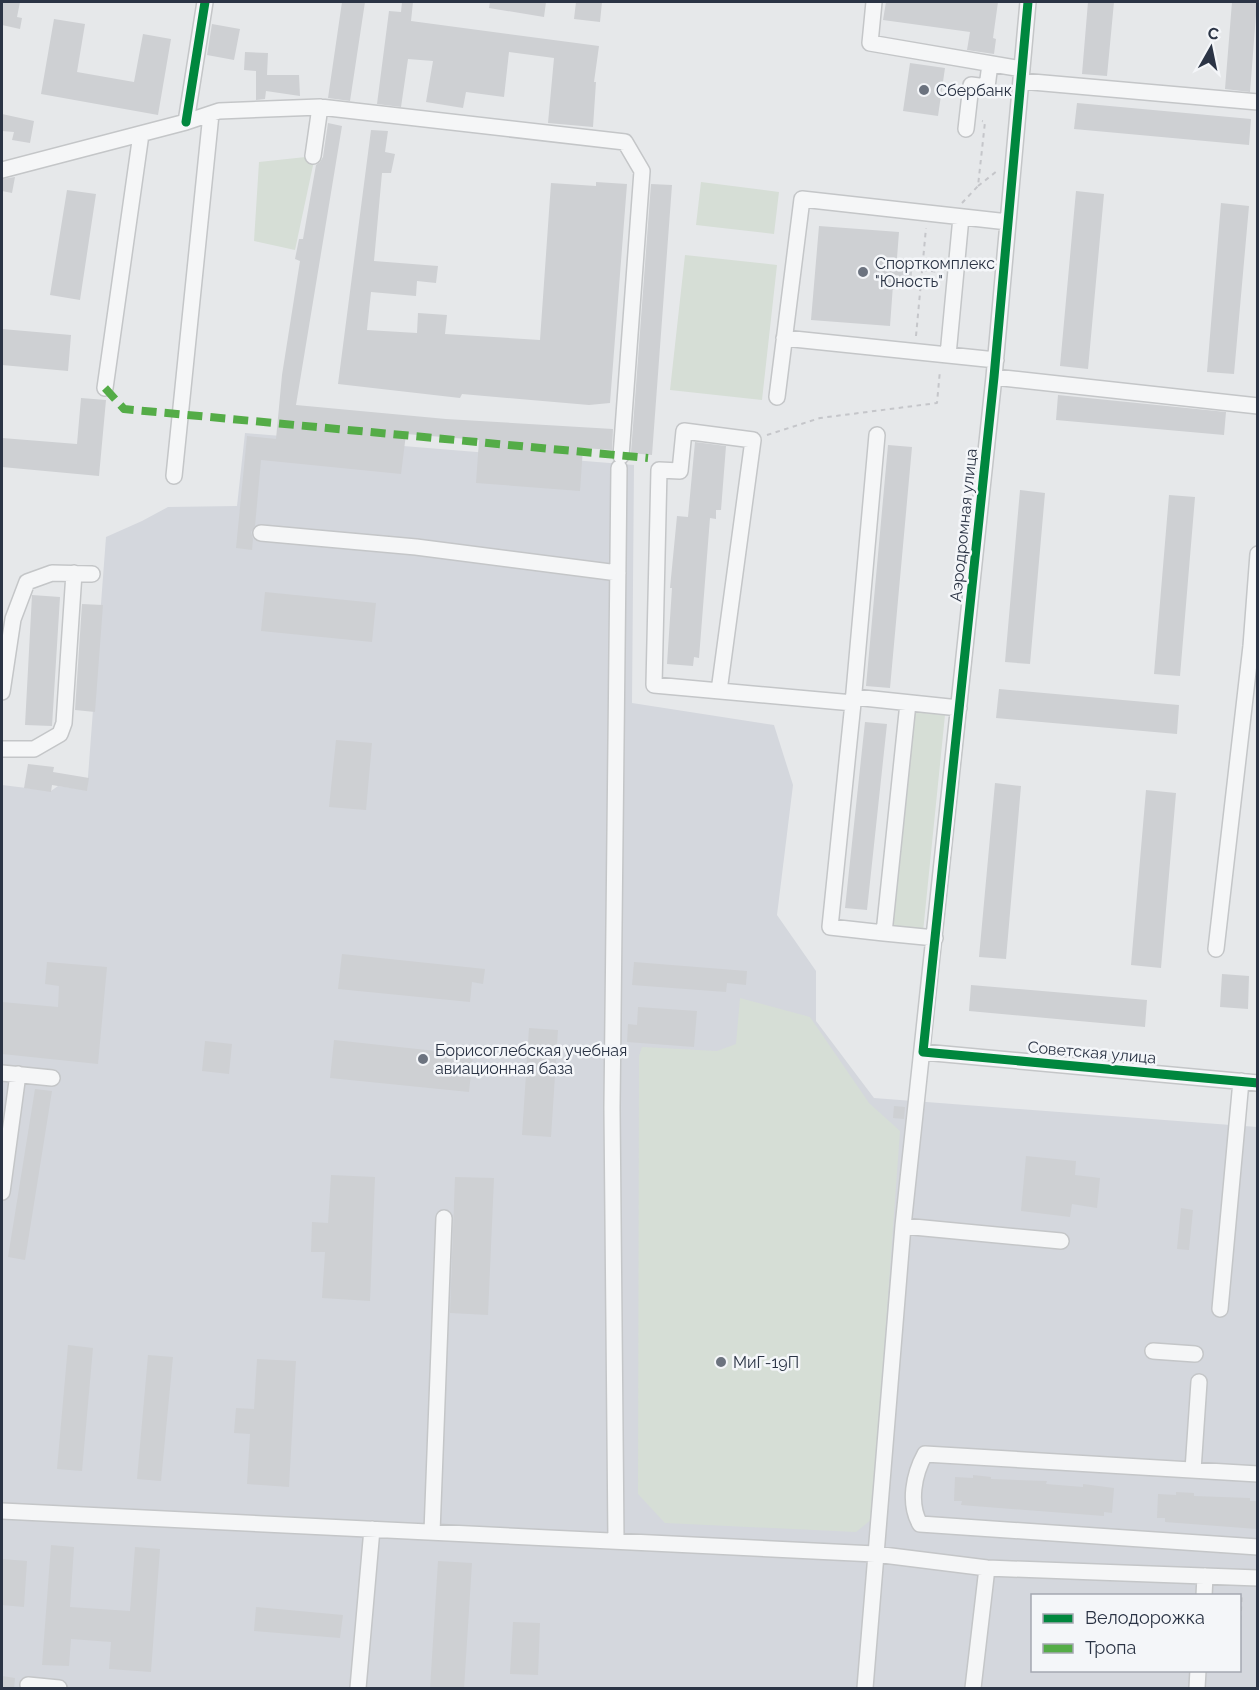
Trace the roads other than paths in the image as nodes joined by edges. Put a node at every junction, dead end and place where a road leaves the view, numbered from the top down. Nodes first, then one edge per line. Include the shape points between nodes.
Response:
1 (206, 2) edge
2 (874, 2) edge
3 (1029, 2) edge
4 (990, 64) junction
5 (1022, 75) junction
6 (1257, 102) edge
7 (320, 107) junction
8 (211, 114) junction
9 (186, 123) junction
10 (967, 124) road end
11 (141, 134) junction
12 (313, 156) dead end
13 (2, 170) edge
14 (955, 216) junction
15 (1008, 222) junction
16 (784, 338) junction
17 (943, 354) junction
18 (996, 360) junction
19 (994, 378) junction
20 (105, 388) dead end
21 (777, 397) dead end
22 (1257, 406) edge
23 (877, 435) dead end
24 (174, 476) dead end
25 (261, 533) dead end
26 (1257, 554) edge
27 (74, 573) junction
28 (618, 573) junction
29 (92, 574) dead end
30 (1254, 647) edge
31 (719, 691) junction
32 (2, 692) edge
33 (853, 700) junction
34 (908, 703) junction
35 (959, 708) junction
36 (2, 749) edge
37 (884, 933) junction
38 (935, 938) junction
39 (1216, 949) dead end
40 (923, 1052) junction
41 (2, 1073) edge
42 (18, 1074) junction
43 (52, 1078) dead end
44 (1241, 1081) junction
45 (1257, 1083) edge
46 (2, 1192) edge
47 (444, 1218) dead end
48 (903, 1226) junction
49 (1061, 1241) dead end
50 (1221, 1309) dead end
51 (1153, 1351) dead end
52 (1195, 1354) dead end
53 (1199, 1382) dead end
54 (1193, 1470) junction
55 (1257, 1474) edge
56 (2, 1511) edge
57 (372, 1529) junction
58 (432, 1532) junction
59 (616, 1541) junction
60 (1257, 1547) edge
61 (875, 1554) junction
62 (987, 1568) junction
63 (1205, 1576) junction
64 (1250, 1578) edge
65 (1204, 1594) edge
66 (1198, 1672) edge
67 (28, 1685) dead end
68 (59, 1689) edge
69 (358, 1689) edge
70 (865, 1689) edge
71 (973, 1689) edge
72 (1197, 1689) edge

1 - 9 street
2 - 4 street via 870,43
3 - 5 street, Аэродромная улица
4 - 5 street
4 - 10 street via 987,87 971,85
5 - 6 street
5 - 15 street, Аэродромная улица
7 - 8 street
7 - 12 street
7 - 28 street via 625,142 642,171 620,462
8 - 9 street
8 - 24 street
9 - 11 street
11 - 13 street
11 - 20 street
14 - 15 street
14 - 16 street via 802,199
14 - 17 street
15 - 18 street, Аэродромная улица
16 - 17 street
16 - 21 street
17 - 18 street
18 - 19 street, Аэродромная улица
19 - 22 street
19 - 35 street, Аэродромная улица
23 - 33 street
25 - 28 street via 416,547
26 - 30 street
27 - 29 street
27 - 32 street via 52,573 27,582 14,619
27 - 36 street via 60,734 34,749
28 - 59 street via 612,1108
30 - 39 street
31 - 31 street via 654,685 659,470 680,471 684,431 753,440
31 - 33 street
33 - 34 street
33 - 37 street via 830,927
34 - 35 street
34 - 37 street
35 - 38 street, Аэродромная улица
37 - 38 street
38 - 40 street, Аэродромная улица
40 - 44 street, Советская улица
40 - 48 street, Аэродромная улица
41 - 42 street
42 - 43 street
42 - 46 street
44 - 45 street, Советская улица
44 - 50 street
47 - 58 street
48 - 49 street
48 - 61 street, Аэродромная улица
51 - 52 street
53 - 54 street
54 - 55 street
54 - 60 street via 925,1454 917,1468 915,1516 920,1524
56 - 57 street
57 - 58 street
57 - 69 street
58 - 59 street
59 - 61 street
61 - 62 street
61 - 70 street, Аэродромная улица
62 - 63 street
62 - 71 street
63 - 64 street
63 - 65 street
66 - 72 street
67 - 68 street

